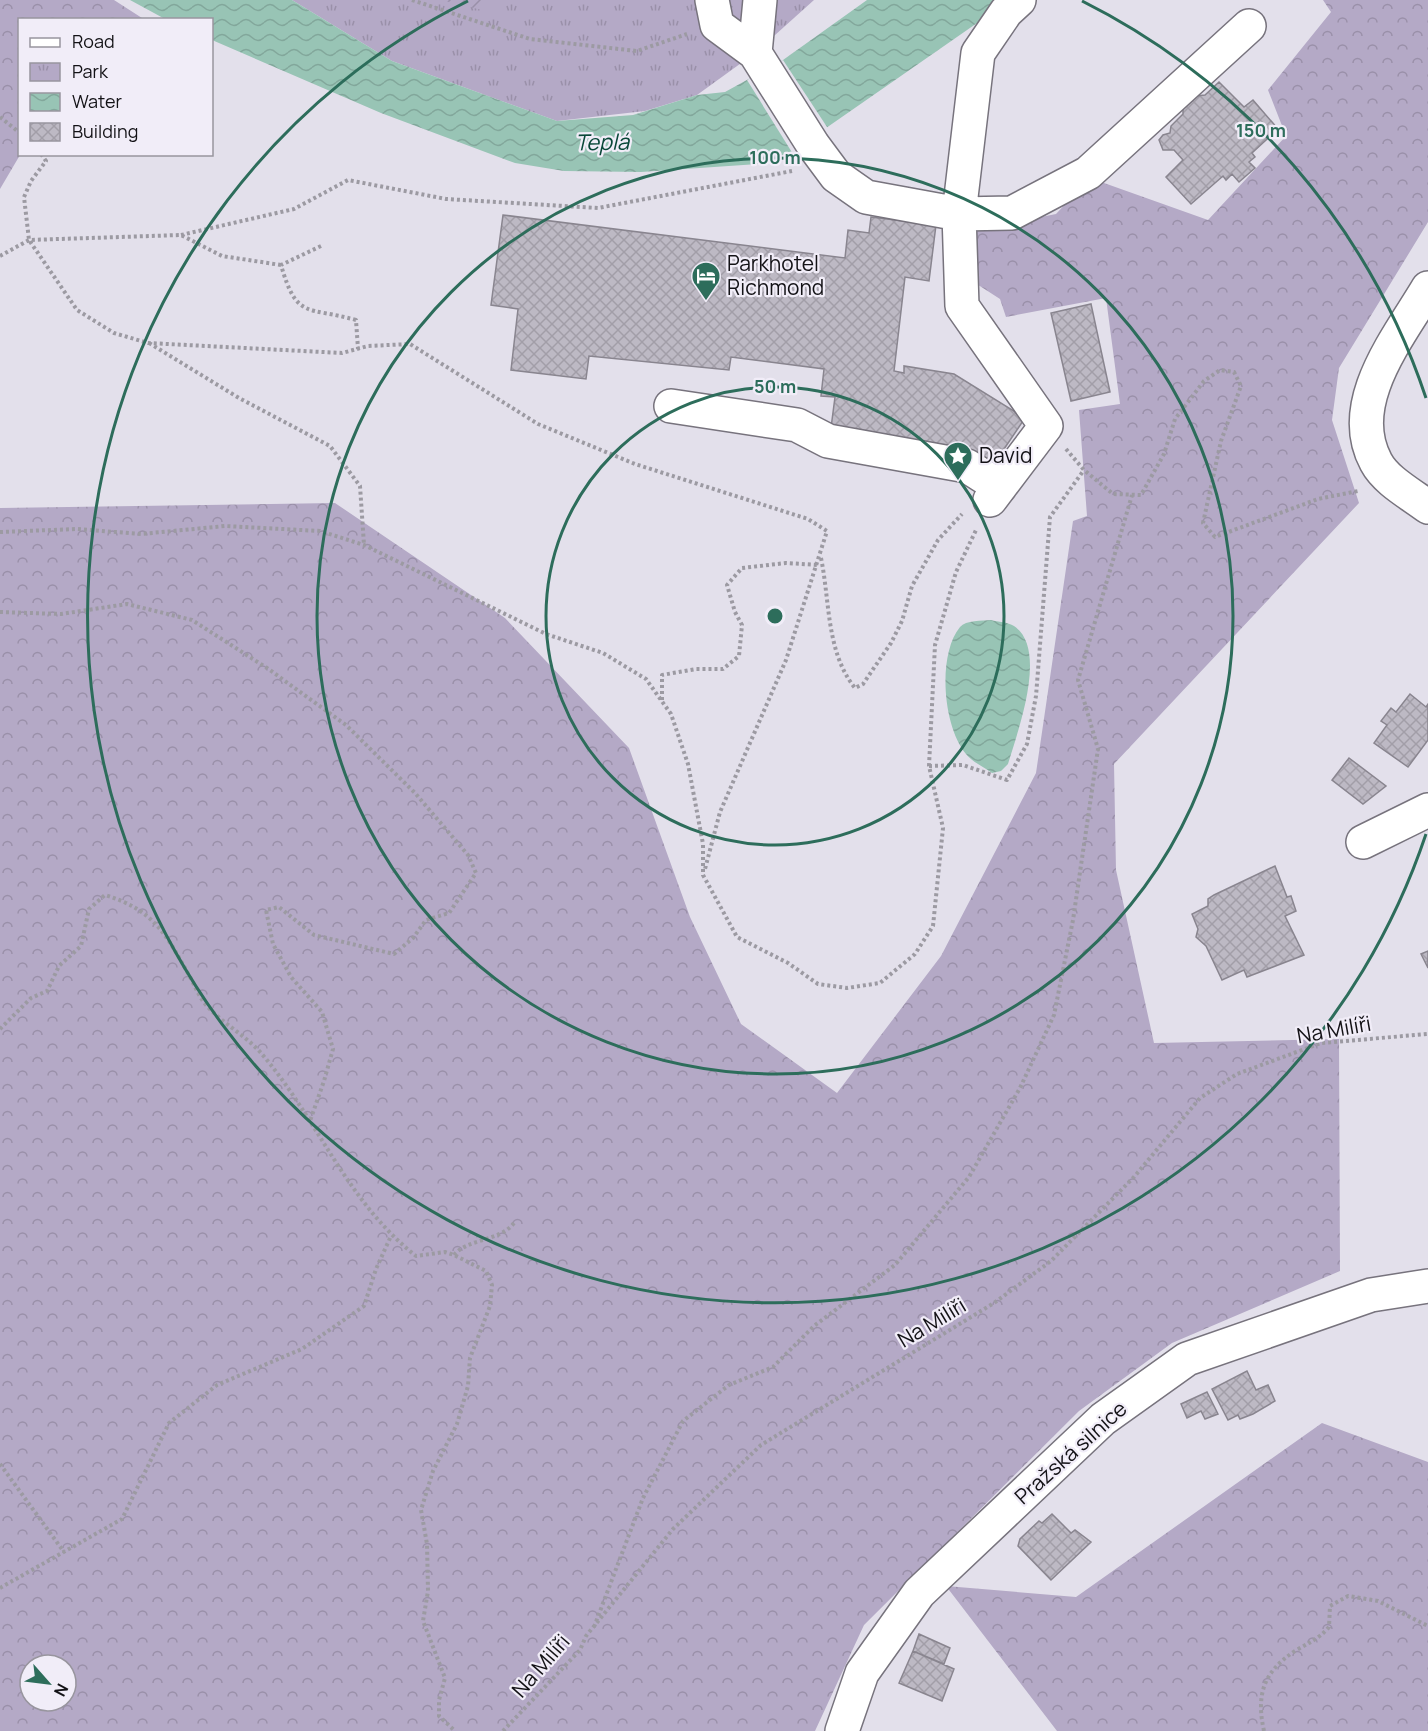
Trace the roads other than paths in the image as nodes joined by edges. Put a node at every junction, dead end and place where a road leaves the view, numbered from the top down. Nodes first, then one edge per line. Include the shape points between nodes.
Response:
1 (760, 0) edge
2 (1019, 0) edge
3 (714, 12) edge
4 (1249, 26) dead end
5 (760, 62) junction
6 (959, 214) junction
7 (1428, 288) edge
8 (671, 406) dead end
9 (1428, 507) edge
10 (1428, 810) edge
11 (1363, 842) dead end
12 (1428, 1286) edge
13 (842, 1731) edge

1 - 5 street
2 - 6 street via 978,52
3 - 5 street
4 - 6 street via 1088,173 1012,213
5 - 6 street via 836,176 866,197
6 - 8 street via 962,306 1046,426 995,494 967,466 828,441 797,425
7 - 9 street via 1374,382 1366,425 1368,443 1384,473
10 - 11 street
12 - 13 street, Pražská silnice via 1371,1295 1187,1359 1103,1419 919,1593 862,1673

